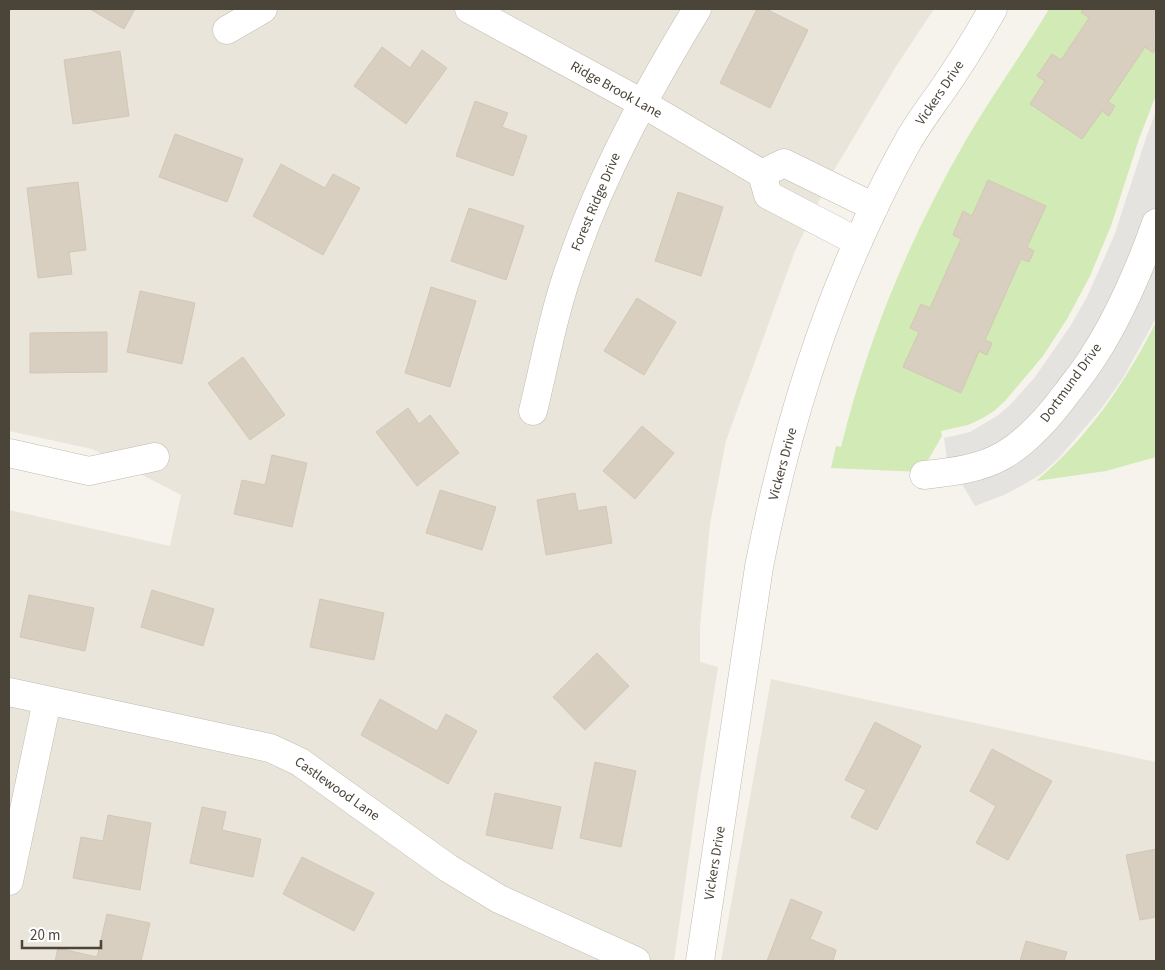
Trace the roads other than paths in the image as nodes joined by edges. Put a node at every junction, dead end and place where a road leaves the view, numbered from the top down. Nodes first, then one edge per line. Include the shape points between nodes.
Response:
1 (263, 9) edge
2 (469, 9) edge
3 (697, 9) edge
4 (994, 9) edge
5 (227, 30) dead end
6 (642, 103) junction
7 (762, 174) junction
8 (874, 208) junction
9 (1156, 223) edge
10 (858, 242) junction
11 (533, 411) dead end
12 (9, 453) edge
13 (156, 457) dead end
14 (924, 475) dead end
15 (9, 692) edge
16 (47, 701) junction
17 (9, 881) edge
18 (636, 961) edge
19 (700, 961) edge

1 - 5 street
2 - 6 street, Ridge Brook Lane
3 - 6 street, Forest Ridge Drive
4 - 8 street, Vickers Drive via 907,143
6 - 7 street, Ridge Brook Lane
6 - 11 street, Forest Ridge Drive via 608,169 570,265
7 - 8 street via 784,163
7 - 10 street via 768,195
8 - 10 street, Vickers Drive
9 - 14 street, Dortmund Drive via 1124,300 1094,355 1045,420 1004,455 989,462 958,471
10 - 19 street, Vickers Drive via 833,301 805,384 769,518
12 - 13 street via 89,471
15 - 16 street, Castlewood Lane
16 - 17 street
16 - 18 street, Castlewood Lane via 270,748 300,762 448,868 498,899

